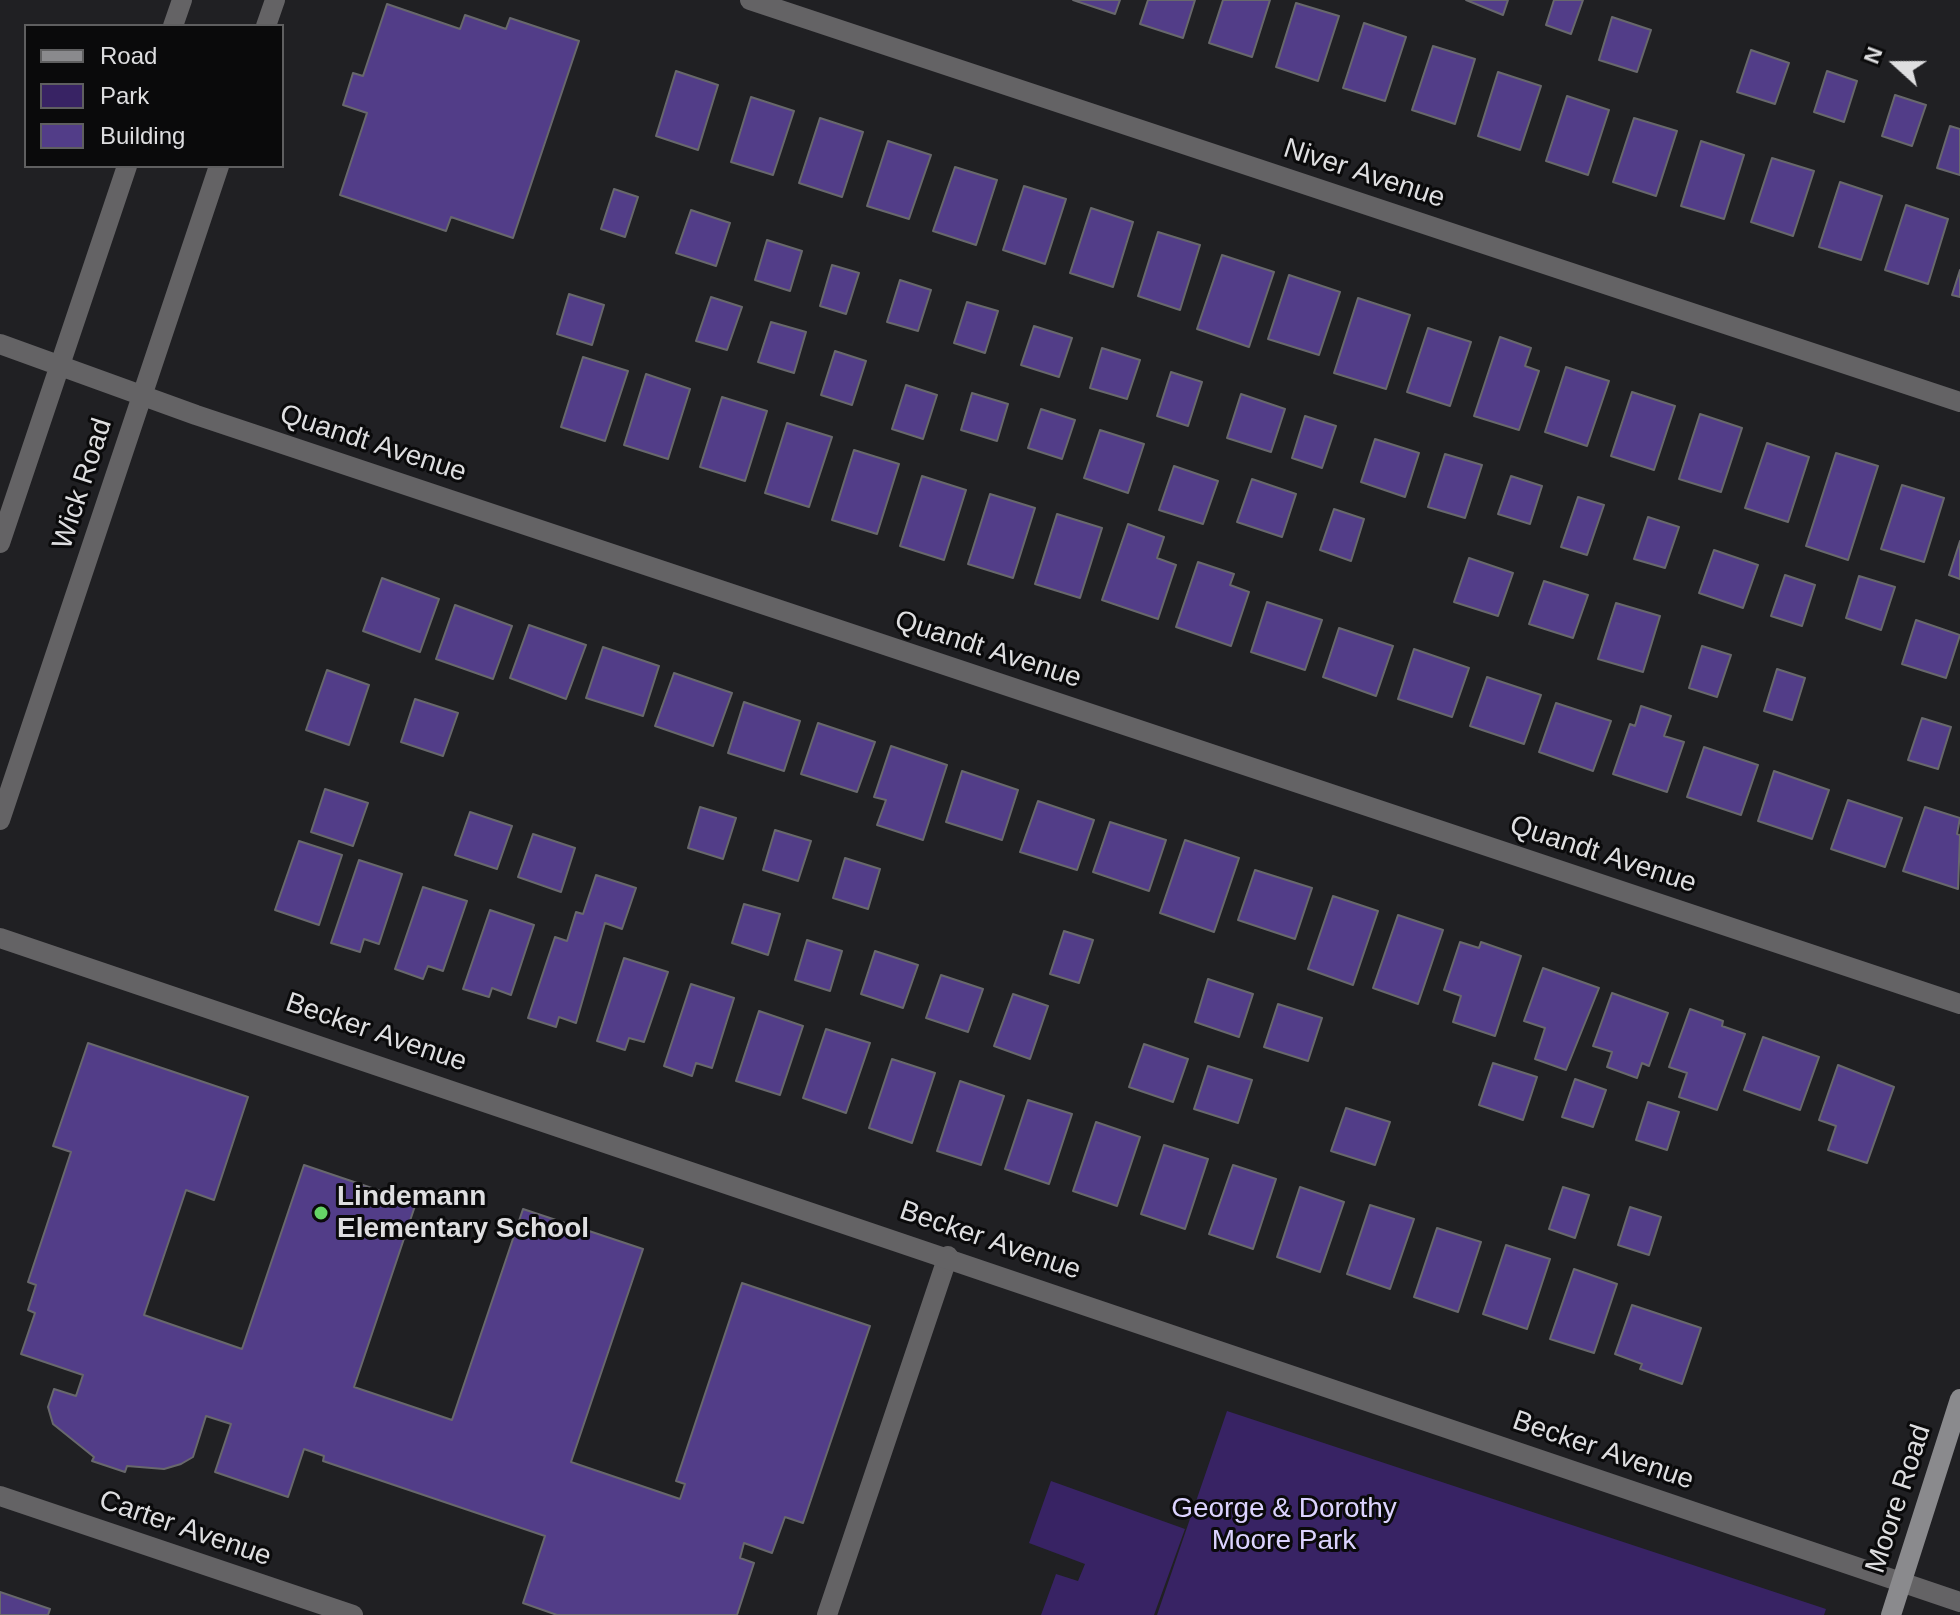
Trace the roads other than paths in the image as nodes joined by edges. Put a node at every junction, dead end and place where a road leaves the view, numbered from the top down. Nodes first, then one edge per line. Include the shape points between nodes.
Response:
1 (182, 0) edge
2 (275, 0) edge
3 (750, 0) edge
4 (174, 24) edge
5 (267, 24) edge
6 (126, 168) edge
7 (218, 168) edge
8 (0, 344) edge
9 (58, 364) junction
10 (143, 393) junction
11 (1960, 402) edge
12 (0, 543) edge
13 (0, 820) edge
14 (0, 938) edge
15 (1960, 1004) edge
16 (948, 1256) junction
17 (1960, 1399) edge
18 (0, 1496) edge
19 (1901, 1582) junction
20 (1960, 1602) edge
21 (353, 1615) edge
22 (827, 1615) edge
23 (1891, 1615) edge

1 - 4 street
2 - 5 street
3 - 11 street, Niver Avenue
6 - 9 street
7 - 10 street, Wick Road
8 - 9 street, Quandt Avenue
9 - 10 street, Quandt Avenue
9 - 12 street
10 - 13 street, Wick Road
10 - 15 street, Quandt Avenue
14 - 16 street, Becker Avenue
16 - 19 street, Becker Avenue
16 - 22 street
17 - 19 street, Moore Road
18 - 21 street, Carter Avenue
19 - 20 street, Becker Avenue
19 - 23 street, Moore Road

